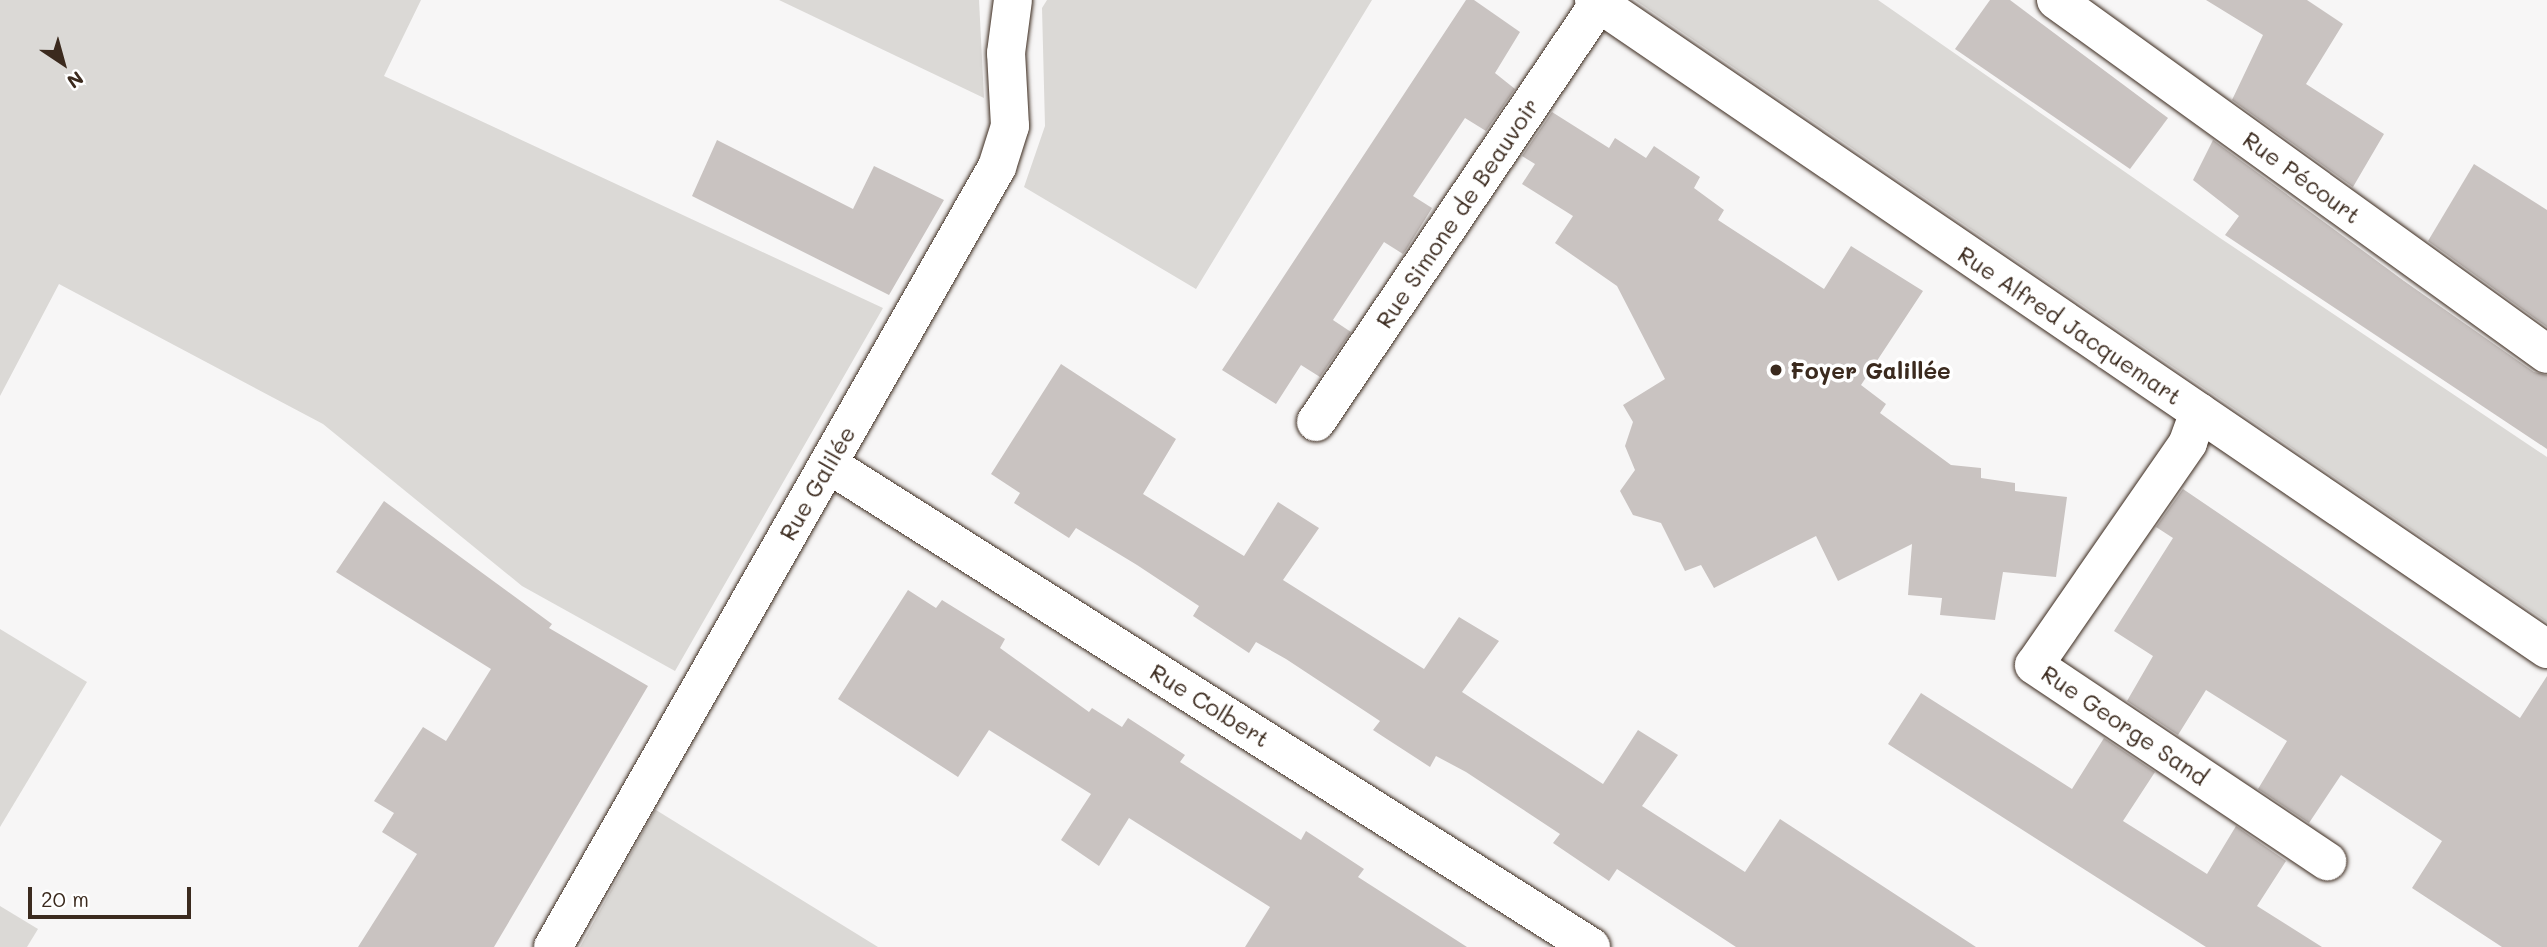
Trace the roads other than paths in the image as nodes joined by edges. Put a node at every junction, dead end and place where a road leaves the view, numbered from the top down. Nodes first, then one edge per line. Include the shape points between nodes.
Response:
1 (1013, 0) edge
2 (2056, 0) edge
3 (1596, 2) edge
4 (2547, 354) edge
5 (2199, 412) junction
6 (1316, 422) dead end
7 (828, 464) junction
8 (2547, 649) edge
9 (2327, 860) dead end
10 (553, 947) edge
11 (1591, 947) edge

1 - 7 street, Rue Galilée via 1006,53 1010,126 997,167
2 - 4 street, Rue Pécourt
3 - 5 street, Rue Alfred Jacquemart
3 - 6 street, Rue Simone de Beauvoir
5 - 8 street, Rue Alfred Jacquemart
5 - 9 street, Rue George Sand via 2188,443 2034,665
7 - 10 street, Rue Galilée
7 - 11 street, Rue Colbert

